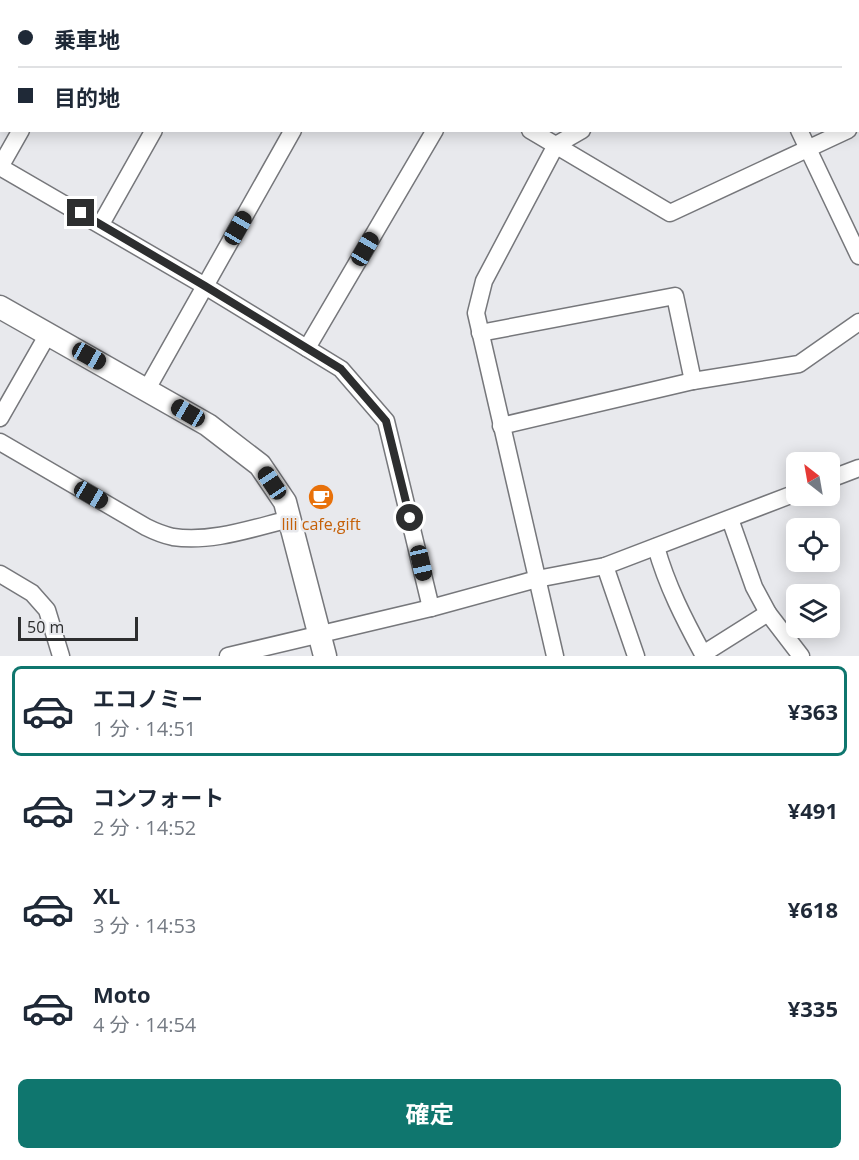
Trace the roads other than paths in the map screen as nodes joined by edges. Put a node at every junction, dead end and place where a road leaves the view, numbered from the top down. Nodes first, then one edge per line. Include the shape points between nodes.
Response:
1 (20, 132) edge
2 (153, 132) edge
3 (292, 132) edge
4 (434, 132) edge
5 (533, 132) edge
6 (579, 132) edge
7 (800, 132) edge
8 (844, 132) edge
9 (556, 145) junction
10 (808, 150) junction
11 (0, 167) edge
12 (101, 224) junction
13 (859, 256) edge
14 (205, 286) junction
15 (0, 307) edge
16 (859, 322) edge
17 (480, 333) junction
18 (48, 334) junction
19 (307, 348) junction
20 (693, 381) junction
21 (147, 388) junction
22 (0, 418) edge
23 (501, 426) junction
24 (0, 442) edge
25 (859, 468) edge
26 (840, 476) edge
27 (786, 497) edge
28 (290, 519) junction
29 (730, 519) junction
30 (656, 547) junction
31 (605, 566) junction
32 (0, 573) edge
33 (537, 579) junction
34 (431, 608) junction
35 (768, 613) junction
36 (322, 645) edge
37 (61, 656) edge
38 (228, 656) edge
39 (555, 656) edge
40 (636, 656) edge
41 (801, 656) edge

1 - 11 street
2 - 12 street
3 - 14 street
4 - 19 street
5 - 9 street
6 - 9 street
7 - 10 street
8 - 10 street
9 - 10 street via 670,213
9 - 17 street via 484,281 476,313
10 - 13 street
11 - 12 street
12 - 14 street
14 - 19 street
14 - 21 street
15 - 18 street
16 - 20 street via 799,364
17 - 20 street via 675,296
17 - 23 street
18 - 21 street
18 - 22 street
19 - 34 street via 341,369 386,421
20 - 23 street
21 - 28 street via 208,425 260,465 285,501
23 - 33 street
24 - 28 street via 170,537 222,535
25 - 26 street
27 - 29 street
28 - 36 street
29 - 30 street
29 - 35 street via 754,587
30 - 31 street
30 - 35 street via 677,606 703,654
31 - 33 street
31 - 40 street
32 - 37 street via 32,593 47,610
33 - 34 street
33 - 39 street
34 - 36 street
35 - 41 street
36 - 38 street

